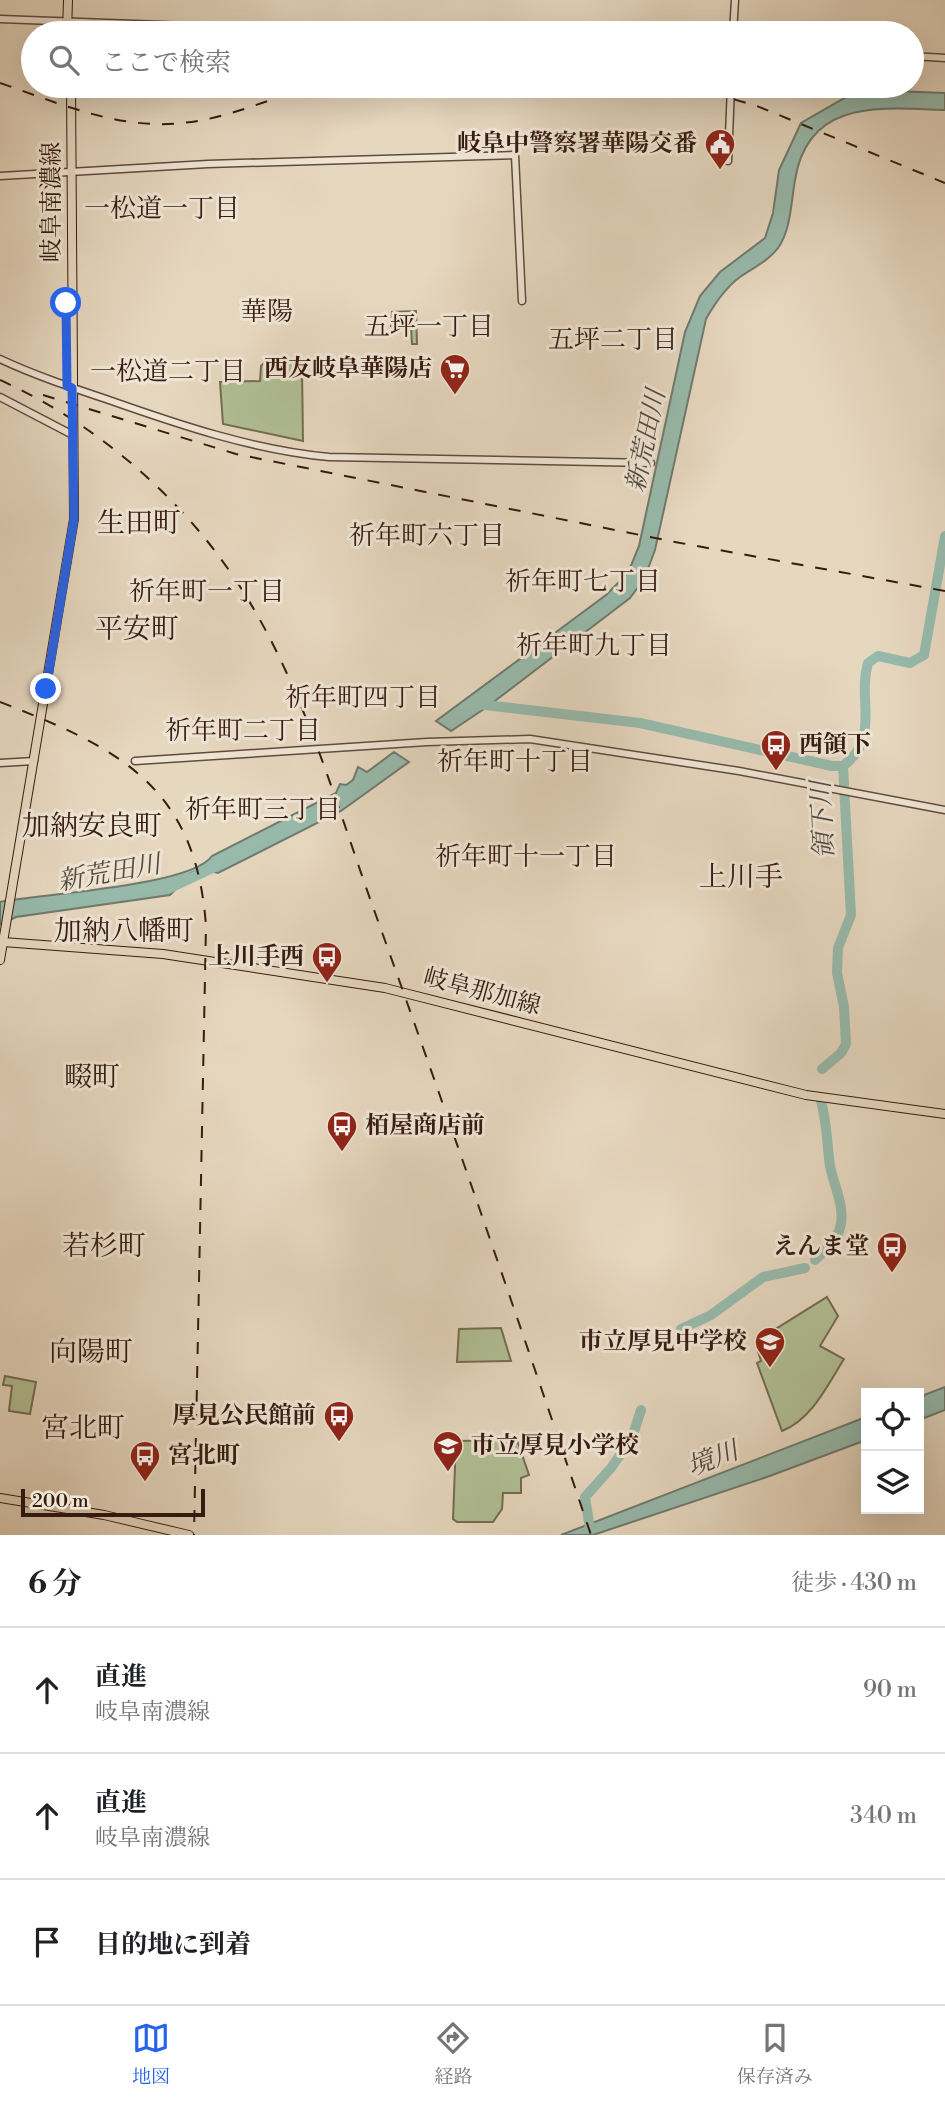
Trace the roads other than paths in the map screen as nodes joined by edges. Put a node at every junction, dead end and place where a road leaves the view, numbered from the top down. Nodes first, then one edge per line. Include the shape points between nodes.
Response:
1 (70, 0) edge
2 (734, 0) edge
3 (0, 19) edge
4 (46, 21) edge
5 (69, 21) edge
6 (733, 21) edge
7 (924, 57) edge
8 (945, 58) edge
9 (69, 98) edge
10 (731, 98) edge
11 (728, 161) dead end
12 (68, 172) junction
13 (0, 176) edge
14 (522, 301) dead end
15 (0, 359) edge
16 (70, 387) junction
17 (0, 397) edge
18 (69, 433) junction
19 (651, 463) dead end
20 (31, 761) junction
21 (135, 761) dead end
22 (0, 763) edge
23 (945, 810) edge
24 (3, 942) junction
25 (0, 960) edge
26 (945, 1114) edge
27 (0, 1498) edge
28 (189, 1535) edge

1 - 5 main road
2 - 6 street
3 - 4 street
7 - 8 street
9 - 12 main road, 岐阜南濃線
10 - 11 street
12 - 13 street
12 - 14 street via 515,155
12 - 16 main road, 岐阜南濃線
15 - 16 street
16 - 18 main road, 岐阜南濃線
16 - 19 street via 207,432 307,455
16 - 20 main road, 岐阜南濃線 via 74,519
17 - 18 street
18 - 20 main road, 岐阜南濃線 via 69,513
20 - 22 street
20 - 24 main road, 岐阜南濃線
21 - 23 street via 530,739 739,771
24 - 25 main road, 岐阜南濃線
24 - 26 main road, 岐阜那加線 via 163,954 385,988 806,1095
27 - 28 main road

